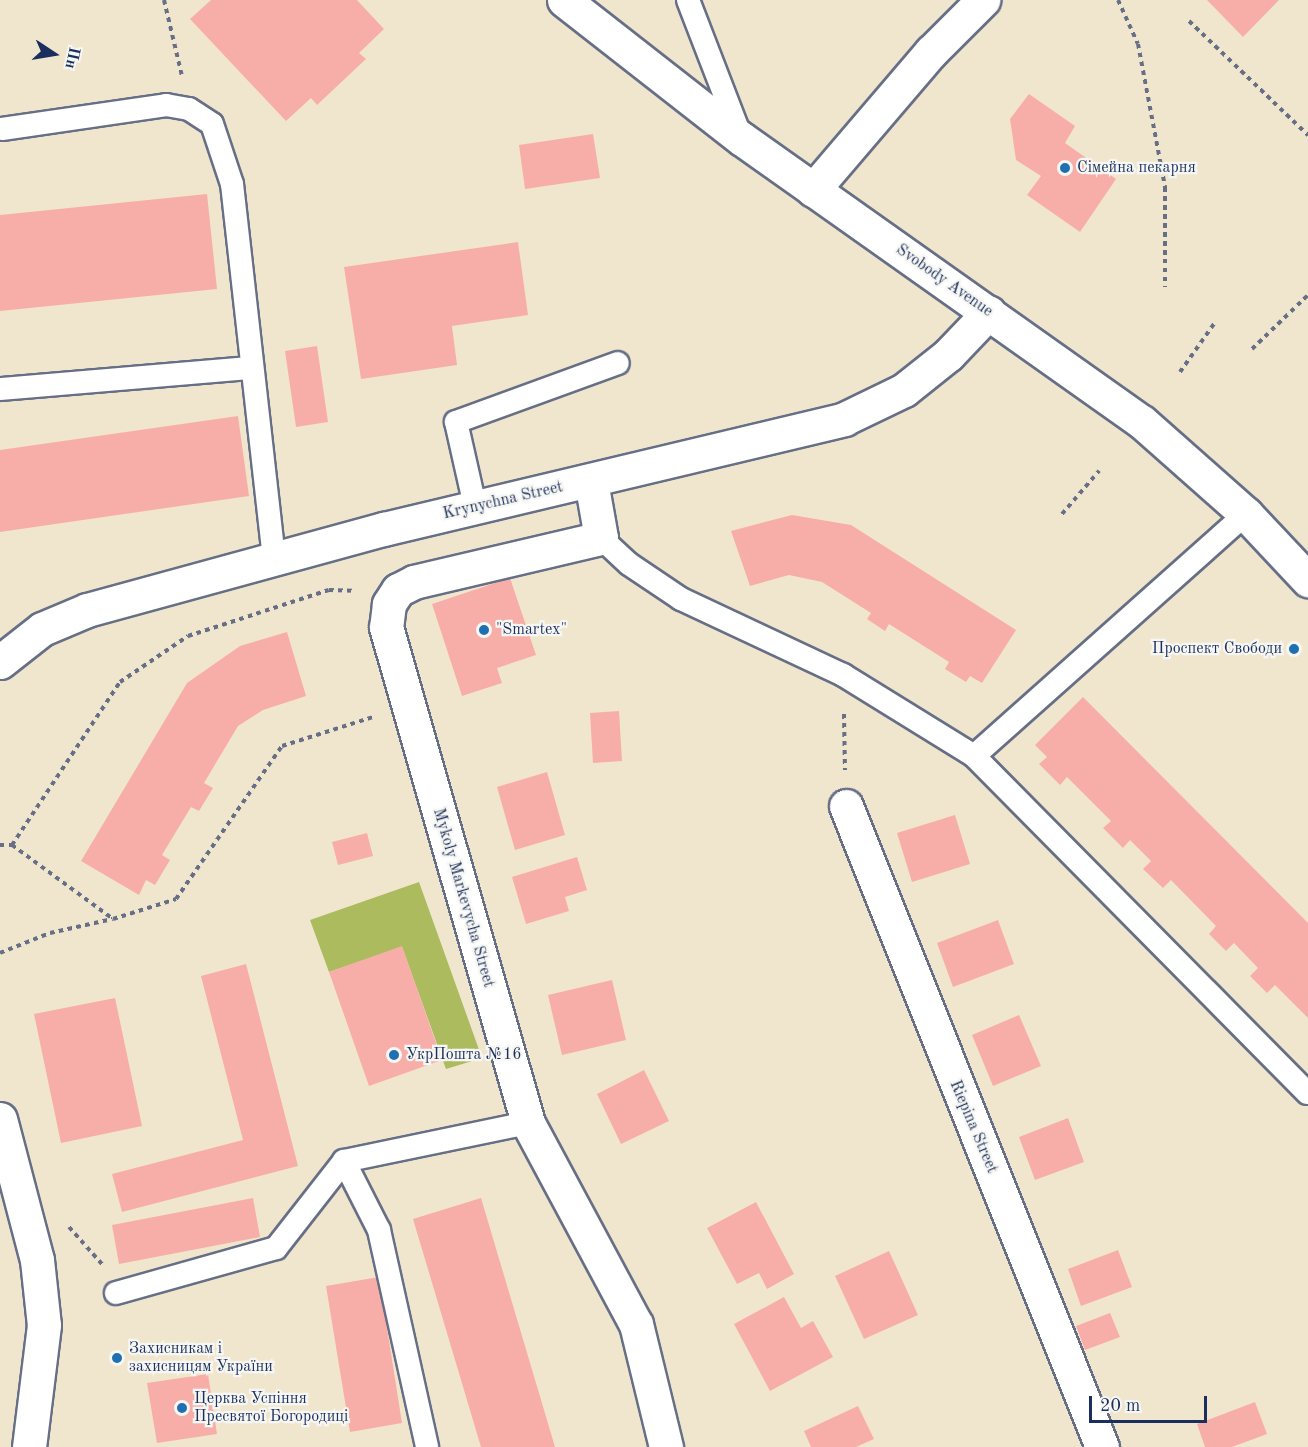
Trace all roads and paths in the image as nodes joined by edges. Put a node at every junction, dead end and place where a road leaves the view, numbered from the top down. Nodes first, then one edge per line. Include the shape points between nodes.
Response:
1 (164, 0) edge
2 (564, 0) edge
3 (687, 0) edge
4 (983, 0) edge
5 (1118, 0) edge
6 (1189, 21) dead end
7 (189, 109) junction
8 (2, 129) dead end
9 (1308, 135) edge
10 (742, 139) junction
11 (813, 190) junction
12 (1165, 287) dead end
13 (1308, 295) edge
14 (989, 312) junction
15 (1216, 321) dead end
16 (1252, 349) dead end
17 (618, 363) dead end
18 (250, 368) junction
19 (1180, 372) dead end
20 (0, 389) edge
21 (1099, 471) dead end
22 (591, 481) junction
23 (475, 506) junction
24 (1062, 514) dead end
25 (1246, 514) junction
26 (601, 538) junction
27 (274, 559) junction
28 (1308, 580) edge
29 (388, 604) junction
30 (0, 663) edge
31 (843, 675) junction
32 (408, 706) junction
33 (974, 756) junction
34 (846, 806) joint
35 (0, 845) edge
36 (12, 845) junction
37 (112, 919) junction
38 (0, 953) edge
39 (1308, 1094) edge
40 (0, 1119) edge
41 (528, 1123) junction
42 (344, 1161) junction
43 (23, 1199) junction
44 (116, 1293) joint
45 (34, 1443) edge
46 (427, 1447) edge
47 (666, 1447) edge
48 (1102, 1447) edge

1 - 7 path
2 - 10 street, Svobody Avenue
3 - 10 lane
4 - 11 street via 931,52
5 - 12 path via 1138,44 1165,187
6 - 9 path
7 - 8 lane via 166,105
7 - 18 lane via 213,124 232,184
10 - 11 street, Svobody Avenue
11 - 14 street, Svobody Avenue
13 - 16 path
14 - 22 street, Krynychna Street via 948,355 878,406 809,430
14 - 25 street, Svobody Avenue via 1142,422
15 - 19 path
17 - 23 lane via 456,422
18 - 20 lane
18 - 27 lane
21 - 24 path
22 - 23 street, Krynychna Street
22 - 26 street
23 - 27 street, Krynychna Street
25 - 28 street, Svobody Avenue
25 - 33 lane
26 - 29 street via 414,582 398,590
26 - 31 lane via 629,564 681,599
27 - 30 street, Krynychna Street via 87,610 42,629
29 - 32 street, Mykoly Markevycha Street via 386,627
29 - 36 path via 359,591 329,590 273,605 188,636 120,682
31 - 33 lane
31 - 34 path
32 - 37 path via 282,746 176,899
32 - 41 street, Mykoly Markevycha Street
33 - 39 lane
34 - 48 street, Riepina Street
35 - 36 path
36 - 37 path
37 - 38 path via 50,933
40 - 43 street
41 - 42 lane
41 - 47 street, Mykoly Markevycha Street via 636,1324
42 - 44 lane via 276,1248
42 - 46 lane via 379,1230
43 - 44 path via 55,1213 101,1262
43 - 45 street via 37,1260 44,1325

